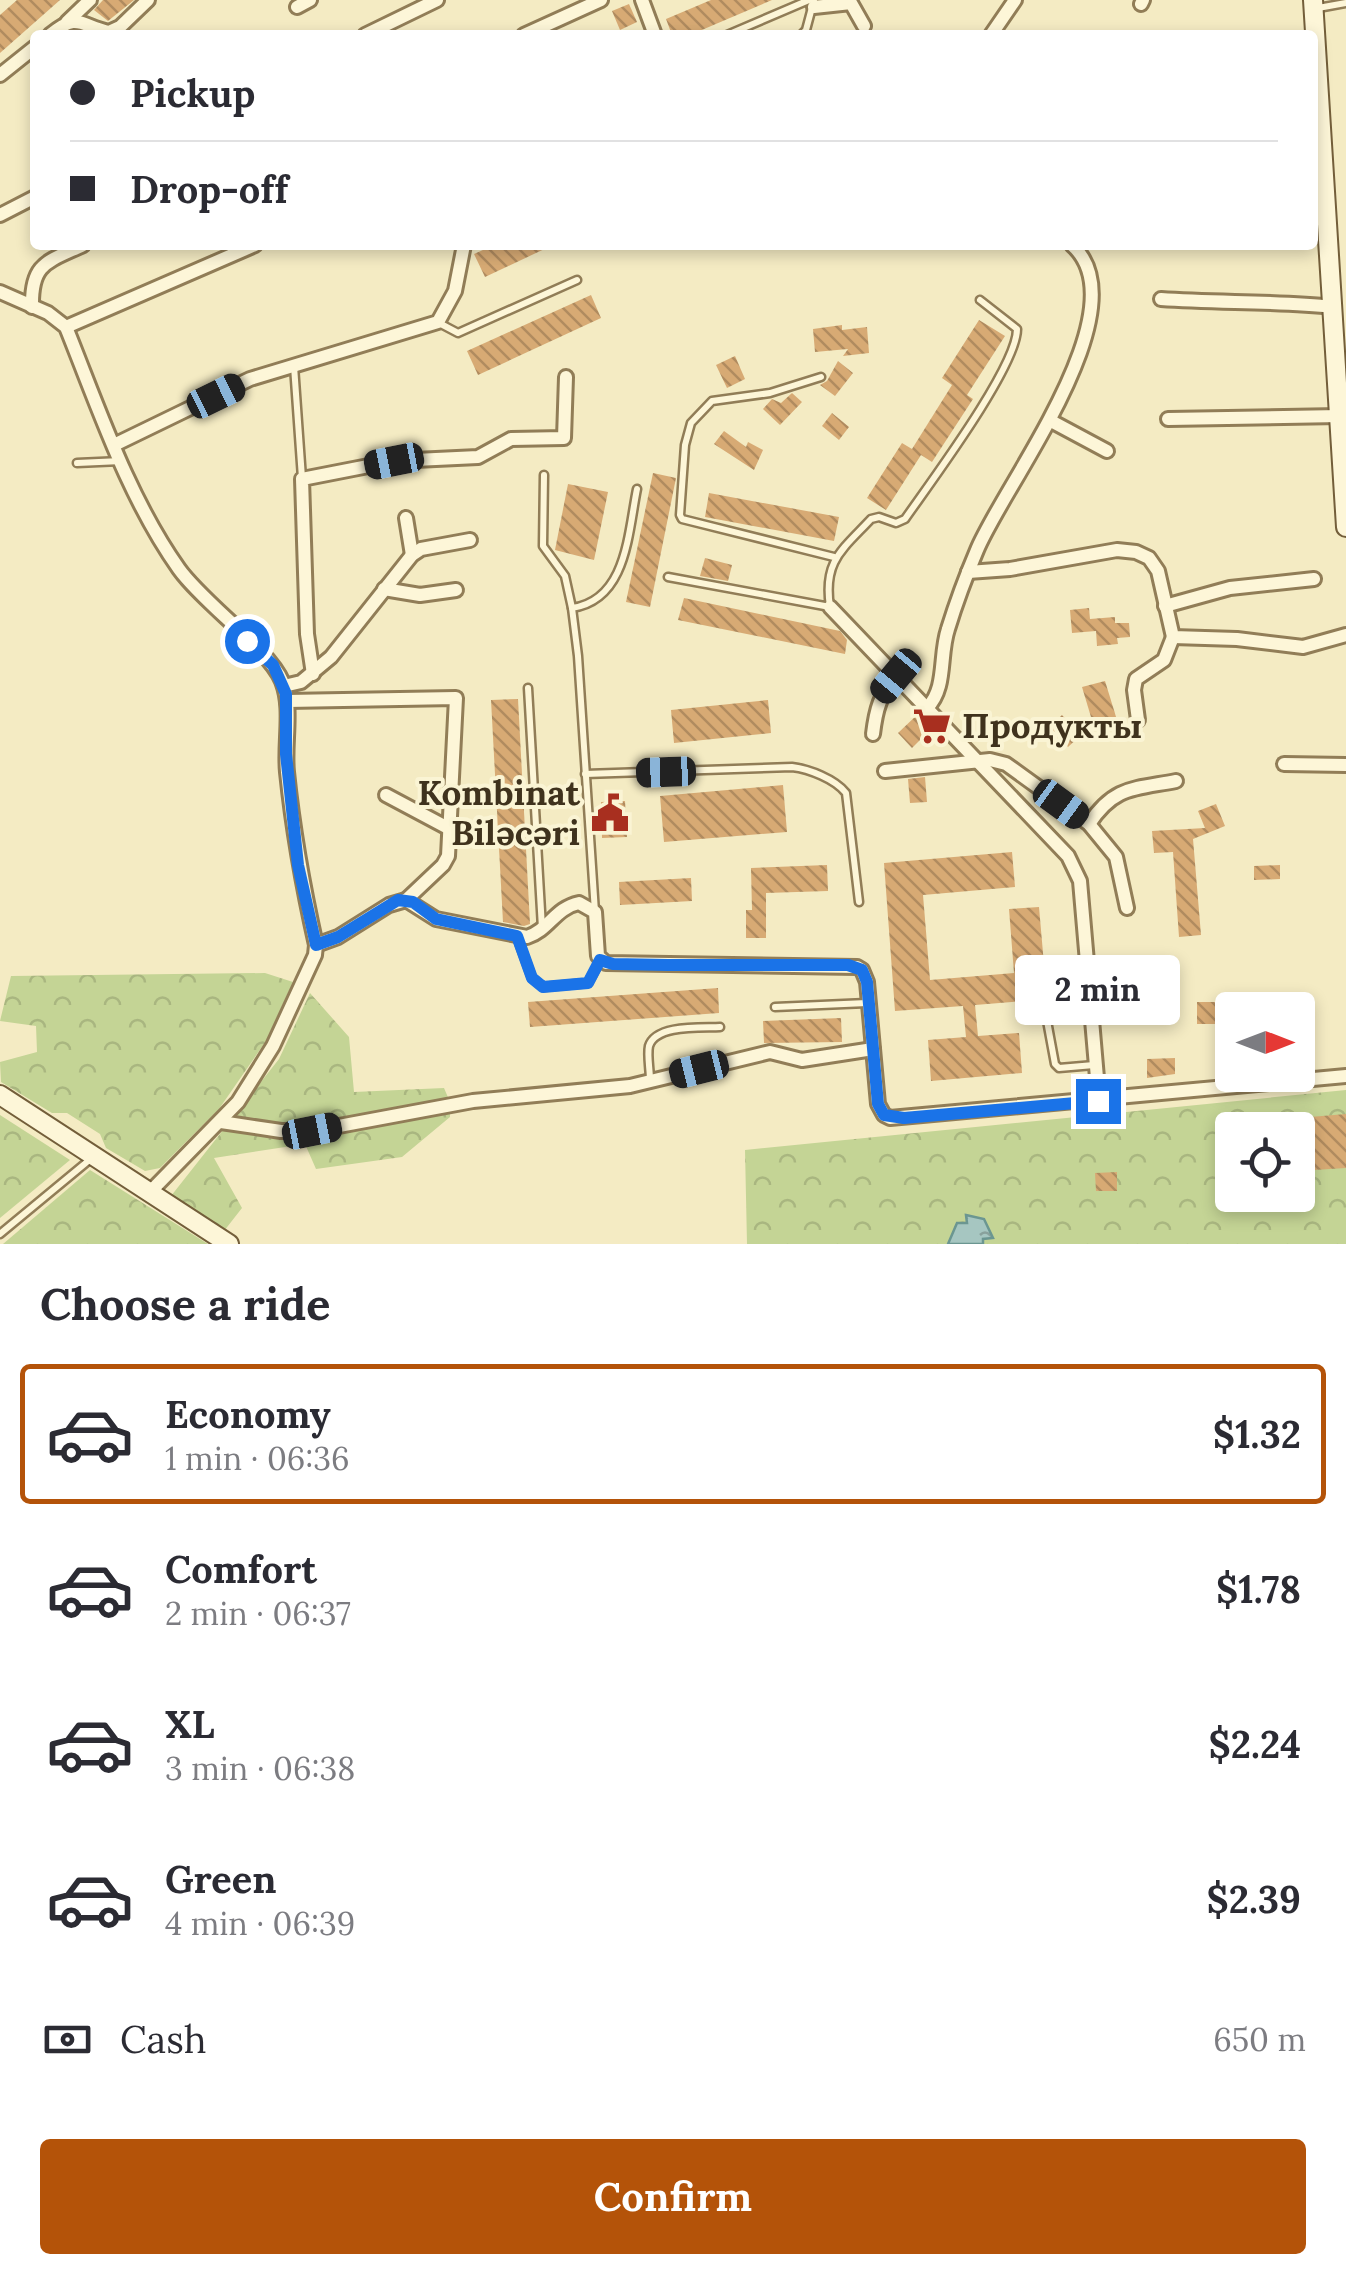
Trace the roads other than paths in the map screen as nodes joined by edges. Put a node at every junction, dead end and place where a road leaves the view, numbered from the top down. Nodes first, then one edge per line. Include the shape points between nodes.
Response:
1 (90, 0) edge
2 (148, 0) edge
3 (437, 0) edge
4 (601, 0) edge
5 (642, 0) edge
6 (1016, 0) edge
7 (812, 2) edge
8 (1313, 4) edge
9 (1346, 4) edge
10 (864, 26) dead end
11 (61, 30) edge
12 (104, 30) edge
13 (113, 30) edge
14 (375, 30) edge
15 (535, 30) edge
16 (653, 30) edge
17 (740, 30) edge
18 (803, 30) edge
19 (995, 30) edge
20 (1314, 30) edge
21 (30, 51) edge
22 (0, 75) edge
23 (1318, 143) edge
24 (30, 200) edge
25 (0, 215) edge
26 (74, 250) edge
27 (244, 250) edge
28 (463, 250) edge
29 (1078, 250) edge
30 (578, 280) dead end
31 (0, 292) edge
32 (1161, 299) dead end
33 (980, 300) dead end
34 (32, 307) junction
35 (1333, 307) junction
36 (438, 322) junction
37 (66, 328) junction
38 (294, 366) junction
39 (821, 377) dead end
40 (566, 378) dead end
41 (1340, 416) junction
42 (1168, 420) dead end
43 (1051, 421) junction
44 (114, 445) junction
45 (1107, 451) dead end
46 (122, 462) junction
47 (77, 464) dead end
48 (544, 475) dead end
49 (302, 480) junction
50 (637, 489) dead end
51 (406, 518) dead end
52 (1346, 527) edge
53 (470, 540) dead end
54 (412, 555) junction
55 (834, 558) junction
56 (968, 572) junction
57 (668, 577) dead end
58 (1314, 578) dead end
59 (384, 589) junction
60 (456, 590) dead end
61 (1165, 606) junction
62 (572, 608) junction
63 (830, 608) junction
64 (1346, 635) edge
65 (1173, 637) junction
66 (314, 674) junction
67 (896, 676) junction
68 (284, 686) junction
69 (528, 688) dead end
70 (287, 701) junction
71 (928, 708) junction
72 (1138, 720) dead end
73 (873, 734) dead end
74 (978, 761) junction
75 (1284, 764) dead end
76 (1346, 765) edge
77 (884, 771) dead end
78 (585, 774) junction
79 (1176, 781) dead end
80 (386, 795) dead end
81 (1089, 824) junction
82 (448, 828) junction
83 (406, 900) junction
84 (859, 902) dead end
85 (1127, 908) dead end
86 (594, 912) junction
87 (542, 929) junction
88 (517, 936) junction
89 (316, 945) junction
90 (600, 960) junction
91 (868, 1002) junction
92 (775, 1007) dead end
93 (1045, 1010) dead end
94 (720, 1026) dead end
95 (872, 1049) junction
96 (1095, 1065) junction
97 (1346, 1076) edge
98 (650, 1081) junction
99 (0, 1095) edge
100 (1098, 1101) junction
101 (221, 1122) junction
102 (94, 1156) junction
103 (150, 1192) junction
104 (0, 1234) edge
105 (229, 1244) edge

1 - 11 street
2 - 13 street
3 - 14 street
4 - 15 street
5 - 16 street
6 - 19 street
7 - 10 street via 852,3
7 - 17 lane
7 - 18 lane
8 - 9 lane
8 - 20 street
11 - 12 street via 88,23
21 - 22 street
23 - 35 street
24 - 25 street
26 - 34 street via 37,270
27 - 37 street
28 - 36 street via 455,291
29 - 43 street via 1087,270 1089,323
30 - 36 lane via 458,333
31 - 34 street
32 - 35 street
33 - 55 lane via 1013,323 1017,335 989,395 905,519 871,519
34 - 37 street
35 - 41 street
36 - 38 street
37 - 44 street
38 - 44 street via 250,379
38 - 49 lane
39 - 55 lane via 712,402 691,423 685,444 680,515
40 - 49 street via 564,438 511,438 478,457 394,461
41 - 42 street
41 - 52 street
43 - 45 street
43 - 56 street
44 - 46 street
46 - 47 lane
46 - 68 street via 176,564 273,665
48 - 62 lane via 543,546 565,576
49 - 66 street
50 - 62 lane via 620,572 590,605
51 - 54 street
53 - 54 street
54 - 59 street
55 - 63 lane
56 - 61 street via 1136,552 1158,571
56 - 71 street via 947,632 940,690
57 - 63 lane
58 - 61 street via 1230,588
59 - 60 street via 420,595
59 - 66 street
61 - 65 street
62 - 78 lane
63 - 67 street
64 - 65 street via 1303,647
65 - 72 street via 1164,660 1136,679
66 - 68 street
67 - 71 street
67 - 73 street via 876,708
68 - 70 street
69 - 87 lane
70 - 82 street via 456,698
70 - 89 street via 298,865
71 - 74 street
74 - 77 street
74 - 81 street via 1006,764
74 - 96 street via 1076,868
75 - 76 street
78 - 84 lane via 792,767 840,786
78 - 86 lane
79 - 81 street via 1122,792 1103,803
80 - 82 street
81 - 85 street via 1116,856
82 - 83 street via 446,862
83 - 88 street via 436,919
83 - 89 street
86 - 87 street via 573,904
86 - 90 street
87 - 88 street
88 - 90 lane via 532,978 543,987 588,983
89 - 101 street via 273,1046
90 - 91 street via 848,965 865,975
91 - 92 lane
91 - 95 street
93 - 96 lane via 1055,1064
94 - 98 lane via 656,1036 649,1046
95 - 98 street via 802,1060 770,1052
95 - 100 street via 878,1104 890,1118
96 - 100 street
97 - 100 street
98 - 101 street via 473,1101 312,1131
99 - 102 street
101 - 103 street
102 - 103 street
102 - 104 lane
103 - 105 street

